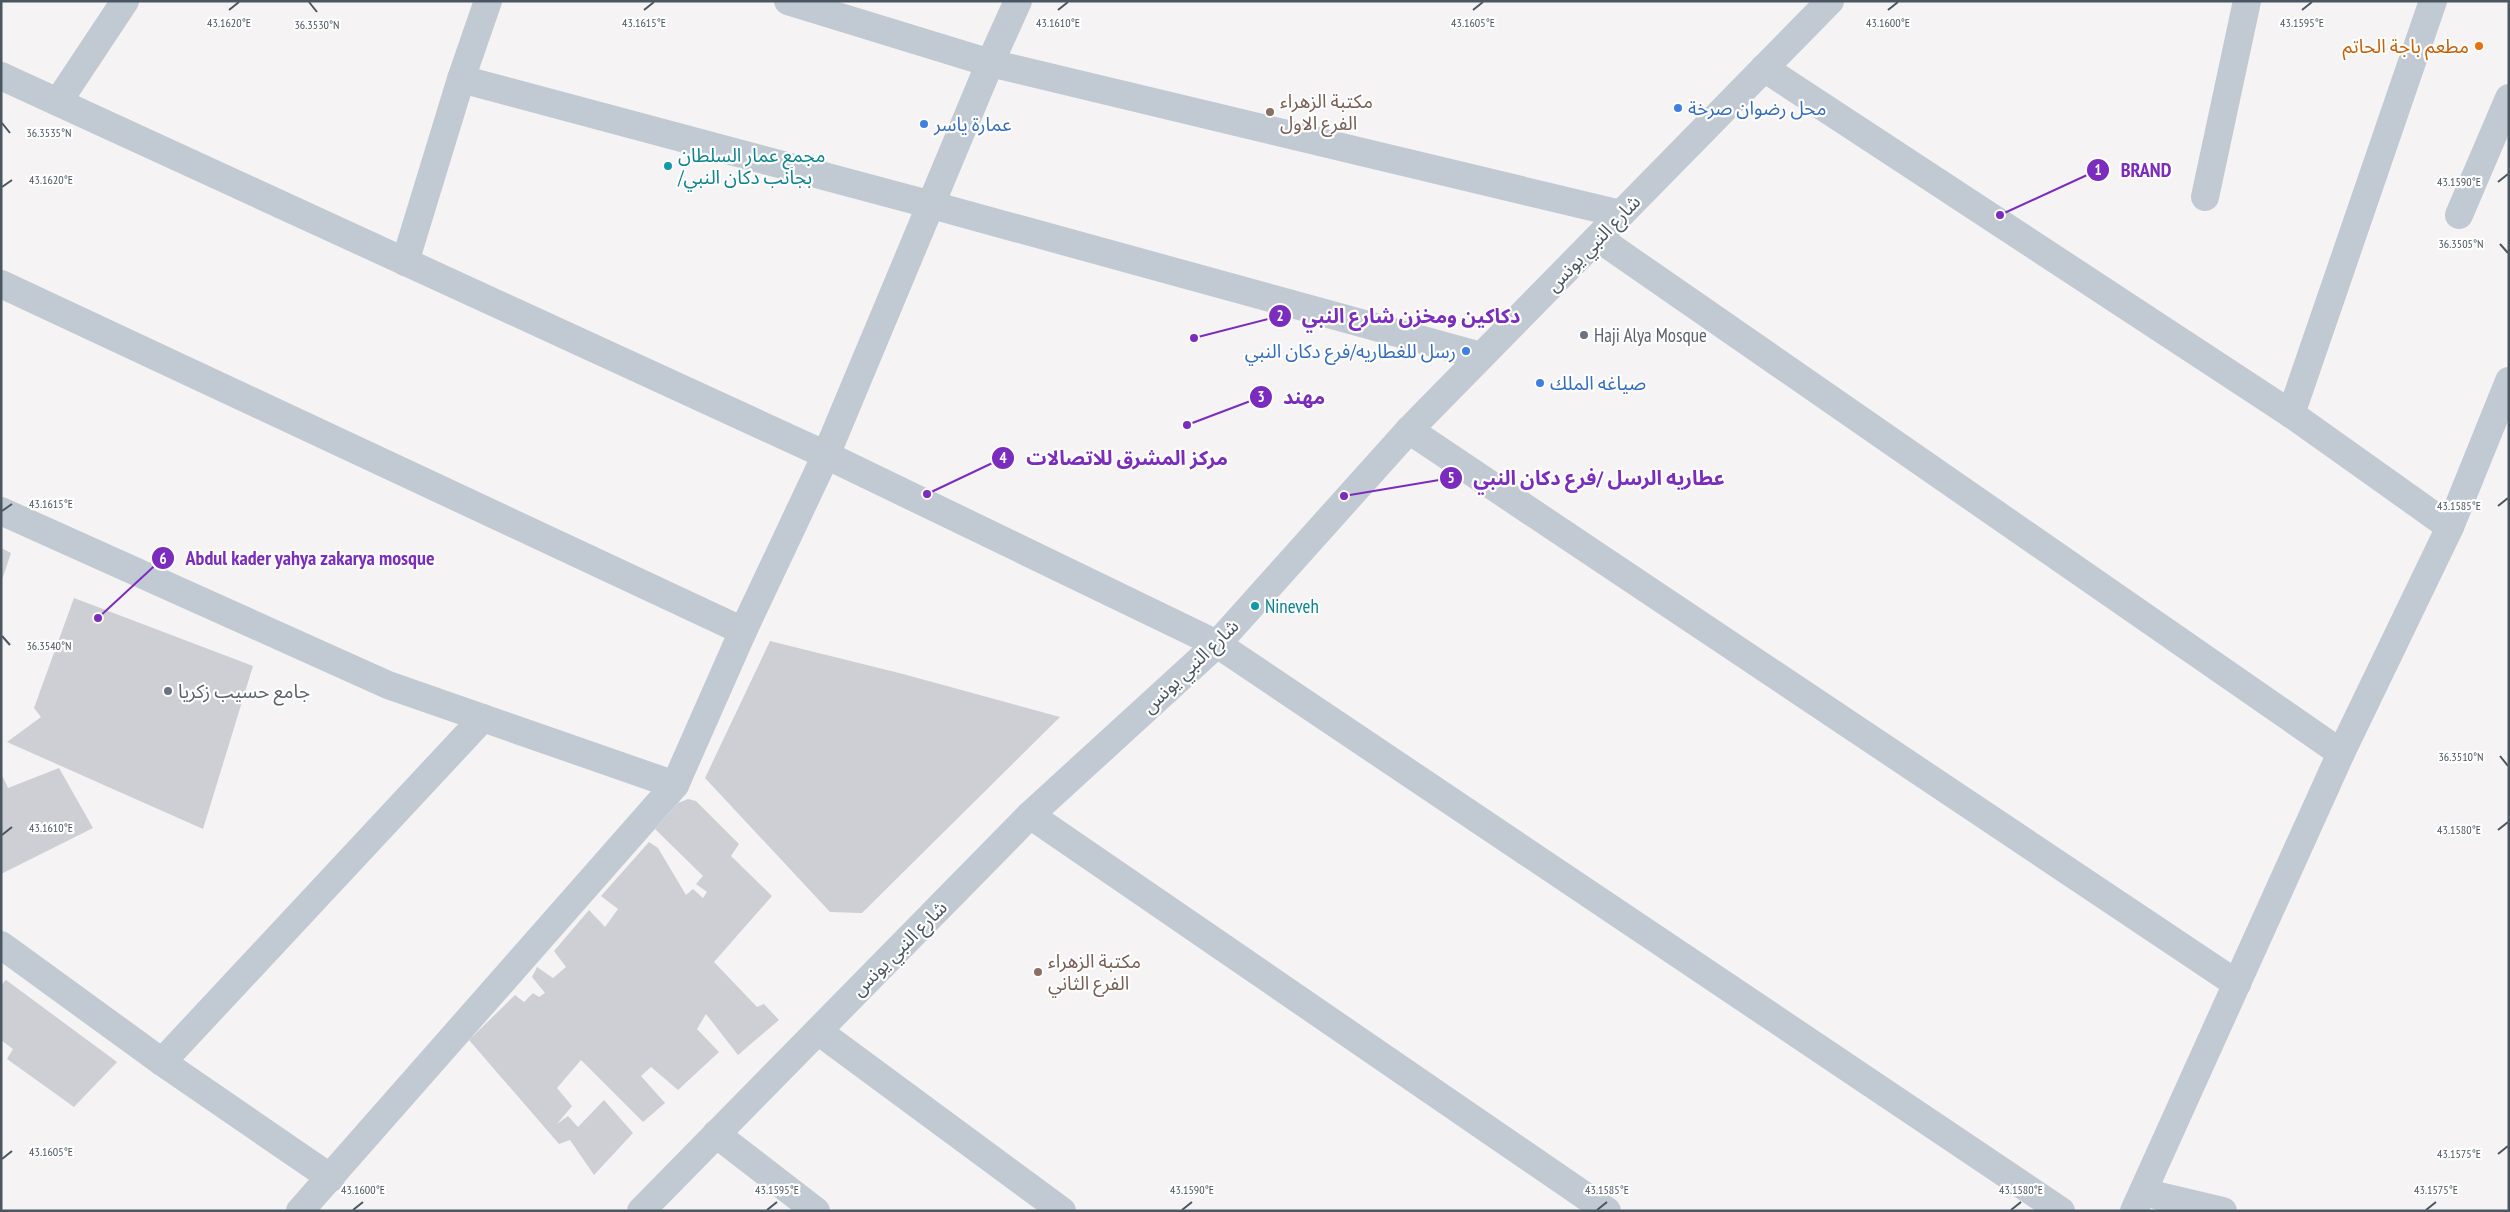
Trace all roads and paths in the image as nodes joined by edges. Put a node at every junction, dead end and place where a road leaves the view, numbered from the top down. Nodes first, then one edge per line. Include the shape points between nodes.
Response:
1 (125, 1) edge
2 (488, 1) edge
3 (788, 1) edge
4 (1018, 1) edge
5 (1830, 1) edge
6 (2247, 1) edge
7 (2433, 1) edge
8 (990, 63) junction
9 (1764, 68) junction
10 (1, 76) edge
11 (461, 79) junction
12 (2509, 98) edge
13 (58, 102) junction
14 (2204, 197) dead end
15 (932, 205) junction
16 (1621, 214) junction
17 (2459, 215) dead end
18 (1598, 238) junction
19 (405, 262) junction
20 (1, 284) edge
21 (1482, 356) junction
22 (2509, 381) edge
23 (2291, 414) junction
24 (1409, 430) junction
25 (826, 455) junction
26 (1, 511) edge
27 (2450, 527) junction
28 (743, 631) junction
29 (1217, 644) junction
30 (483, 718) junction
31 (2341, 753) junction
32 (675, 785) junction
33 (1030, 815) junction
34 (1, 945) edge
35 (2237, 984) junction
36 (818, 1031) junction
37 (162, 1062) junction
38 (716, 1134) junction
39 (331, 1178) junction
40 (2138, 1201) edge
41 (300, 1211) edge
42 (641, 1211) edge
43 (816, 1211) edge
44 (1062, 1211) edge
45 (1607, 1211) edge
46 (2061, 1211) edge
47 (2223, 1211) edge

1 - 13 street
2 - 11 street
3 - 8 street
4 - 8 street
5 - 9 street, شارع النبي يونس
6 - 14 street
7 - 23 street
8 - 15 street
8 - 16 street
9 - 16 street, شارع النبي يونس
9 - 23 street
10 - 13 street
11 - 15 street
11 - 19 street
12 - 17 street
13 - 19 street
15 - 21 street
15 - 25 street
16 - 18 street, شارع النبي يونس
18 - 21 street, شارع النبي يونس
18 - 31 street
19 - 25 street
20 - 28 street
21 - 24 street, شارع النبي يونس
22 - 27 street
23 - 27 street
24 - 29 street, شارع النبي يونس
24 - 35 street
25 - 28 street
25 - 29 street
26 - 30 street via 388,685
27 - 31 street
28 - 32 street
29 - 33 street, شارع النبي يونس
29 - 46 street
30 - 32 street
30 - 37 street
31 - 35 street
32 - 39 street
33 - 36 street, شارع النبي يونس
33 - 45 street
34 - 37 street
35 - 40 street
36 - 38 street, شارع النبي يونس
36 - 44 street
37 - 39 street
38 - 42 street, شارع النبي يونس
38 - 43 street
39 - 41 street
40 - 47 street

